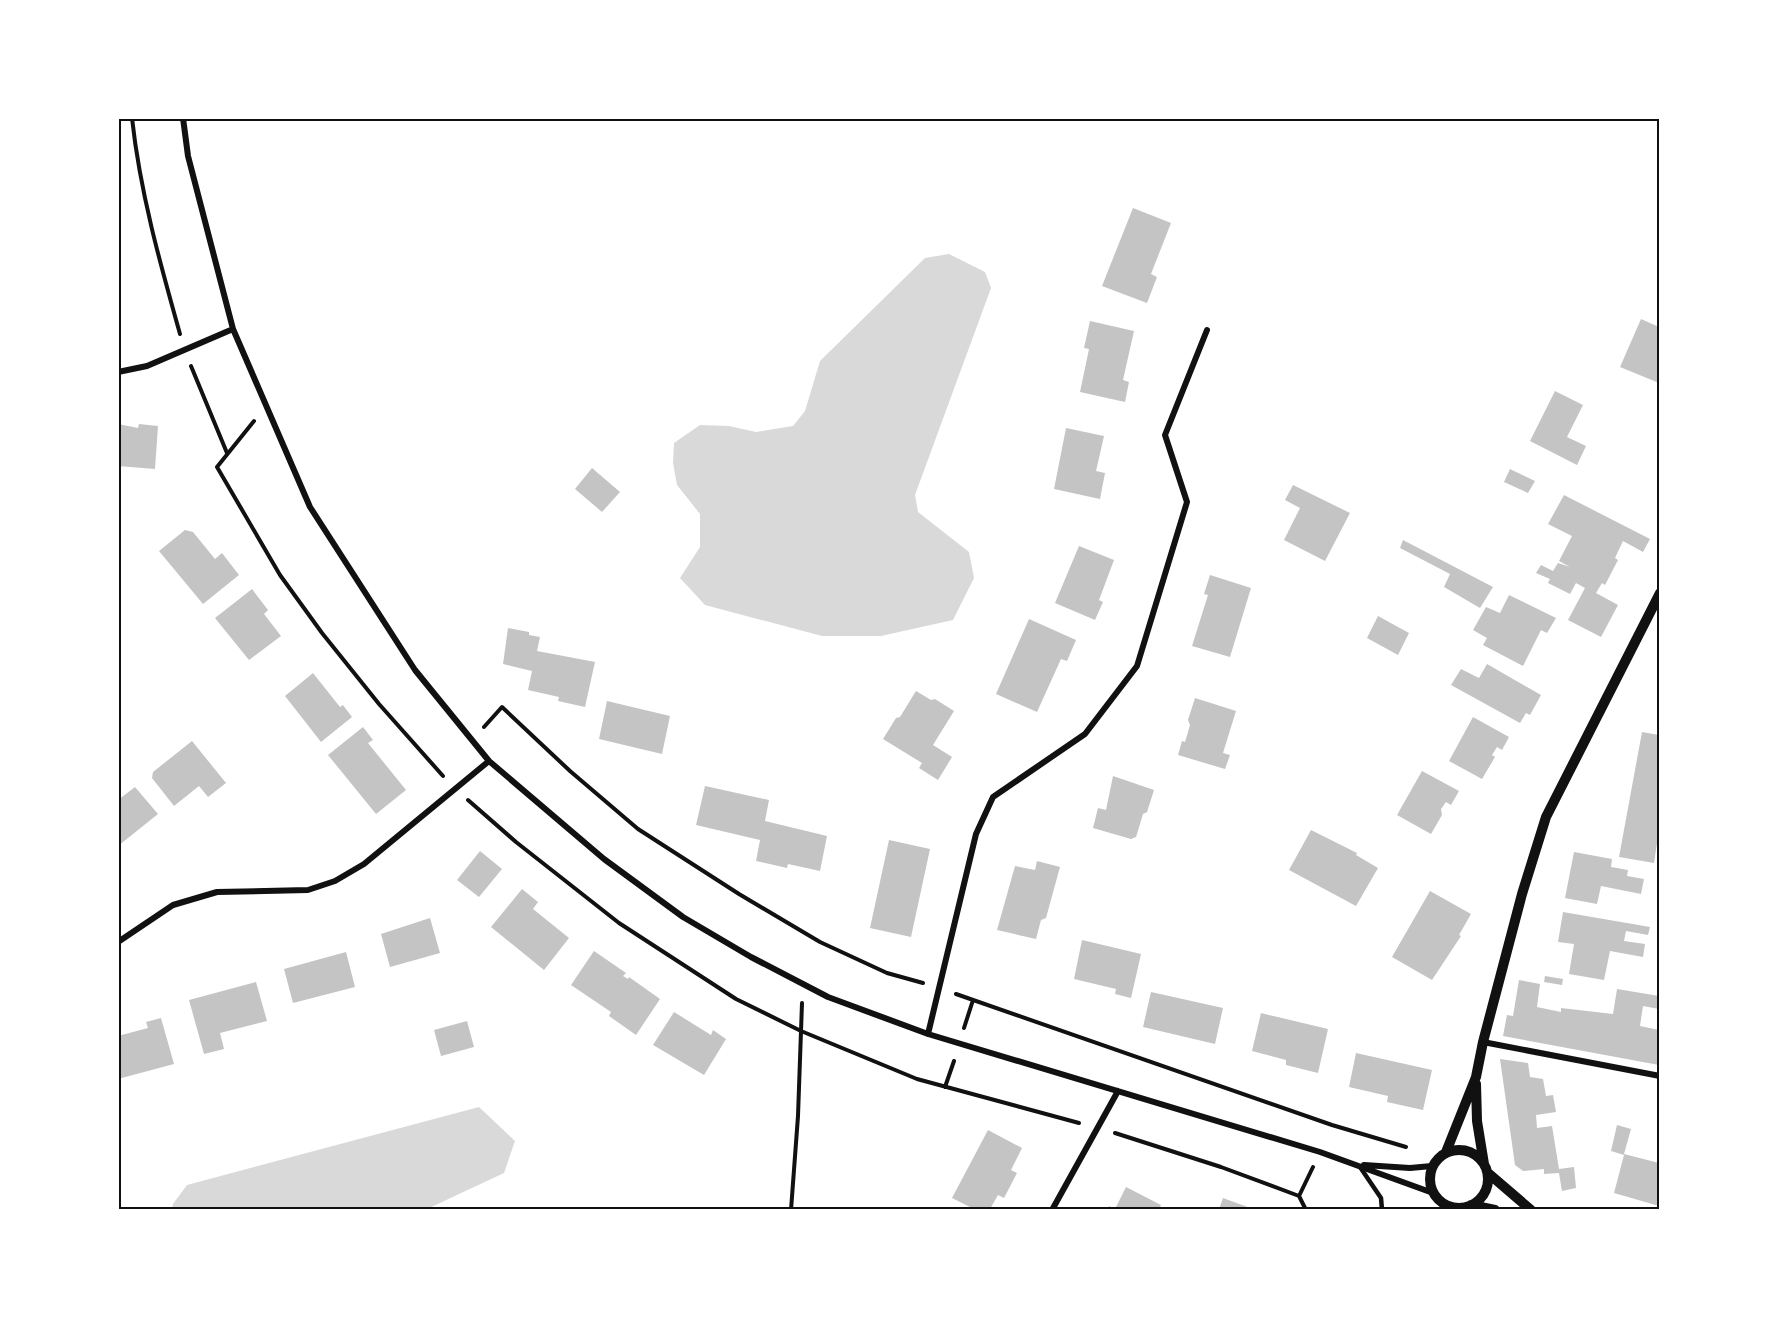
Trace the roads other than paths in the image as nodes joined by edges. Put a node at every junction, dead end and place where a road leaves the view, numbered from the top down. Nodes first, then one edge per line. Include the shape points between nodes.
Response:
1 (183, 118) edge
2 (233, 329) junction
3 (1207, 330) dead end
4 (118, 372) edge
5 (1659, 593) edge
6 (489, 761) junction
7 (118, 942) edge
8 (928, 1034) junction
9 (1483, 1042) junction
10 (1659, 1076) edge
11 (1476, 1077) junction
12 (1118, 1091) junction
13 (1446, 1152) junction
14 (1359, 1165) junction
15 (1432, 1166) junction
16 (1486, 1169) junction
17 (1433, 1193) junction
18 (1471, 1206) junction
19 (1443, 1207) edge
20 (1052, 1209) edge
21 (1382, 1209) edge
22 (1495, 1209) edge
23 (1531, 1209) edge

1 - 2 street via 188,156
2 - 4 street via 147,366
2 - 6 street via 310,507 415,670
3 - 8 street via 1165,435 1187,502 1137,666 1085,734 993,797 976,834
5 - 9 street via 1546,817 1521,894
6 - 7 street via 364,864 335,881 308,890 217,892 173,906
6 - 8 street via 604,859 683,917 828,998
8 - 12 street
9 - 10 street
9 - 11 street
11 - 13 street
11 - 16 street via 1477,1121
12 - 14 street
12 - 20 street
13 - 15 street
13 - 16 street via 1472,1152
14 - 15 street
14 - 17 street
14 - 21 lane via 1381,1198
15 - 17 street via 1429,1176
16 - 18 street via 1485,1192
16 - 23 street
17 - 19 street
18 - 19 street
18 - 22 street

